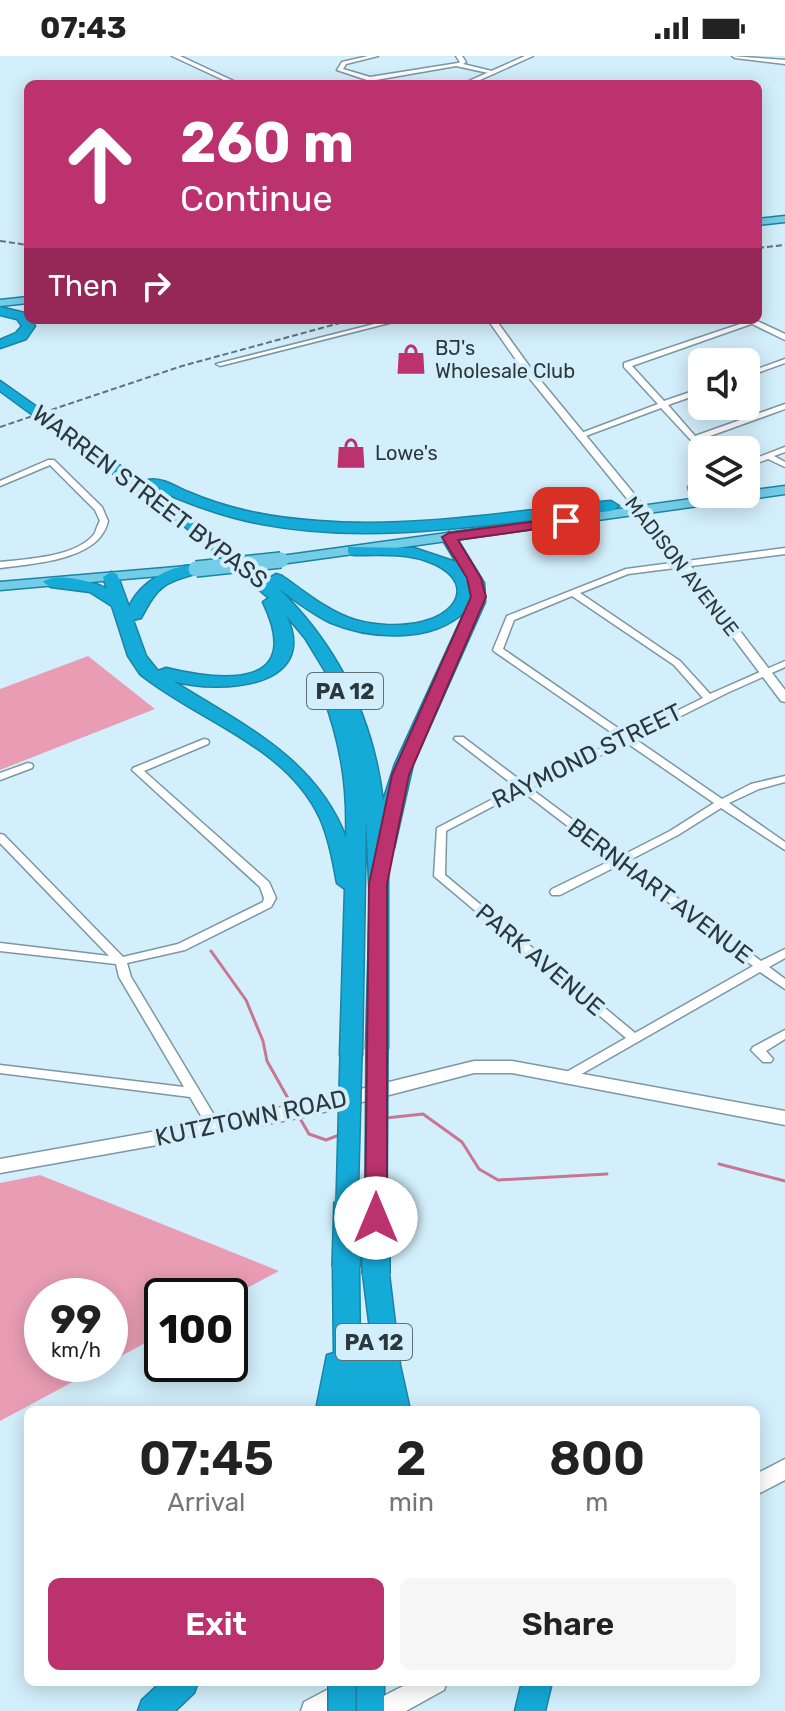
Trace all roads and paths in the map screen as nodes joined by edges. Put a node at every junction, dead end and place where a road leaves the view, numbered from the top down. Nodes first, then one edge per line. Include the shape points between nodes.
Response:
1 (175, 56) edge
2 (375, 56) edge
3 (459, 56) edge
4 (530, 56) edge
5 (735, 56) edge
6 (785, 62) edge
7 (460, 64) junction
8 (495, 71) junction
9 (228, 80) edge
10 (363, 80) edge
11 (372, 80) edge
12 (474, 80) edge
13 (785, 219) edge
14 (762, 222) edge
15 (24, 303) edge
16 (0, 307) edge
17 (24, 319) edge
18 (29, 324) edge
19 (382, 324) edge
20 (495, 324) edge
21 (742, 324) edge
22 (757, 324) edge
23 (785, 337) edge
24 (0, 344) edge
25 (785, 361) edge
26 (220, 364) dead end
27 (760, 370) edge
28 (0, 385) edge
29 (0, 394) edge
30 (688, 395) edge
31 (662, 405) junction
32 (785, 406) edge
33 (66, 433) junction
34 (580, 435) junction
35 (691, 436) edge
36 (702, 436) edge
37 (785, 449) edge
38 (768, 456) junction
39 (760, 459) edge
40 (785, 465) edge
41 (785, 482) edge
42 (0, 484) edge
43 (760, 485) edge
44 (785, 490) edge
45 (688, 496) edge
46 (611, 506) junction
47 (636, 506) junction
48 (443, 534) junction
49 (219, 544) junction
50 (354, 550) junction
51 (785, 551) edge
52 (276, 556) junction
53 (682, 564) junction
54 (0, 565) edge
55 (190, 565) junction
56 (115, 574) junction
57 (0, 579) edge
58 (51, 582) junction
59 (0, 586) edge
60 (573, 593) junction
61 (271, 602) junction
62 (127, 610) junction
63 (785, 664) edge
64 (765, 672) junction
65 (707, 697) junction
66 (785, 698) edge
67 (459, 739) dead end
68 (628, 739) junction
69 (204, 742) dead end
70 (28, 766) dead end
71 (0, 777) edge
72 (785, 779) edge
73 (525, 787) junction
74 (723, 802) junction
75 (0, 837) edge
76 (785, 847) edge
77 (620, 860) junction
78 (446, 881) joint
79 (378, 884) junction
80 (556, 892) dead end
81 (354, 931) junction
82 (0, 947) edge
83 (785, 953) edge
84 (121, 961) junction
85 (761, 967) junction
86 (785, 985) edge
87 (785, 1034) edge
88 (634, 1038) junction
89 (767, 1059) dead end
90 (0, 1069) edge
91 (567, 1077) junction
92 (194, 1093) junction
93 (785, 1118) edge
94 (212, 1123) junction
95 (0, 1166) edge
96 (376, 1274) junction
97 (346, 1304) junction
98 (330, 1406) edge
99 (347, 1406) edge
100 (371, 1406) edge
101 (396, 1406) edge
102 (785, 1469) edge
103 (760, 1483) edge
104 (179, 1686) edge
105 (342, 1686) edge
106 (360, 1686) edge
107 (368, 1686) edge
108 (428, 1686) edge
109 (536, 1686) edge
110 (153, 1711) edge
111 (313, 1711) edge
112 (342, 1711) edge
113 (369, 1711) edge
114 (381, 1711) edge
115 (530, 1711) edge

1 - 9 street
2 - 10 street via 339,67
3 - 7 street
4 - 8 street
5 - 6 street
7 - 8 street
7 - 11 street
8 - 12 street
13 - 14 main road
15 - 16 main road
16 - 17 highway
18 - 24 highway via 24,334
19 - 26 street
20 - 34 street, MADISON AVENUE
21 - 31 street via 627,365
22 - 23 street
25 - 27 street
28 - 33 highway, WARREN STREET BYPASS / PA 12
29 - 61 highway, WARREN STREET BYPASS / PA 12 via 209,547
30 - 31 street
31 - 34 street
31 - 35 street
32 - 36 street
33 - 46 highway via 176,495 279,523 370,527
33 - 49 highway, WARREN STREET BYPASS / PA 12
34 - 47 street, MADISON AVENUE
37 - 38 street
38 - 39 street
38 - 40 street
41 - 43 main road
42 - 54 street via 51,462 99,509 103,527 90,543 72,551
44 - 47 main road
45 - 47 main road
46 - 47 main road
46 - 48 main road
47 - 48 main road
47 - 53 street, MADISON AVENUE
48 - 50 main road
48 - 52 main road
48 - 79 highway via 476,583 477,602 400,775
49 - 50 highway via 320,610 359,626 423,627 452,615 467,598 463,576 437,559 403,551
49 - 79 highway, WARREN STREET BYPASS / PA 12 via 292,610 341,681 370,771
50 - 52 main road
51 - 53 street
52 - 55 main road, bridge
53 - 60 street via 626,572
53 - 64 street, MADISON AVENUE
55 - 56 main road
55 - 62 highway via 149,588
56 - 57 main road
56 - 58 main road
56 - 62 highway
58 - 59 main road
58 - 62 highway via 94,588
60 - 65 street via 677,663
60 - 68 street via 510,618 498,650
61 - 62 highway via 285,636 281,658 257,676 228,683 186,681 160,670
61 - 81 highway, WARREN STREET BYPASS / PA 12 via 316,661 348,738 358,814
62 - 81 highway via 137,656 146,670 277,755 316,793 340,844
63 - 64 street, RAYMOND STREET
64 - 65 street, RAYMOND STREET
64 - 66 street, MADISON AVENUE
65 - 68 street, RAYMOND STREET
67 - 73 street, BERNHART AVENUE
68 - 73 street, RAYMOND STREET
68 - 74 street
69 - 84 street via 137,770 269,891 270,898 261,910 181,947
70 - 71 street
72 - 74 street via 766,781
73 - 77 street, BERNHART AVENUE
73 - 78 street, RAYMOND STREET via 441,830 439,876
74 - 76 street
74 - 77 street
75 - 84 street
77 - 80 street
77 - 85 street, BERNHART AVENUE
78 - 88 street, PARK AVENUE
79 - 96 highway, WARREN STREET BYPASS / PA 12, bridge
81 - 97 highway, WARREN STREET BYPASS / PA 12, bridge
82 - 84 street
83 - 85 street
84 - 92 street via 125,977
85 - 86 street, BERNHART AVENUE
85 - 88 street
87 - 89 street via 757,1050
88 - 91 street
90 - 92 street
91 - 93 main road, KUTZTOWN ROAD
91 - 94 main road, KUTZTOWN ROAD via 512,1067 474,1067 308,1109
92 - 94 street
94 - 95 main road, KUTZTOWN ROAD
96 - 100 highway, WARREN STREET BYPASS / PA 12
96 - 101 highway
97 - 98 highway
97 - 99 highway, WARREN STREET BYPASS / PA 12
102 - 103 main road
104 - 110 highway
105 - 112 highway, bridge
106 - 111 main road
107 - 113 highway
108 - 114 main road
109 - 115 highway

